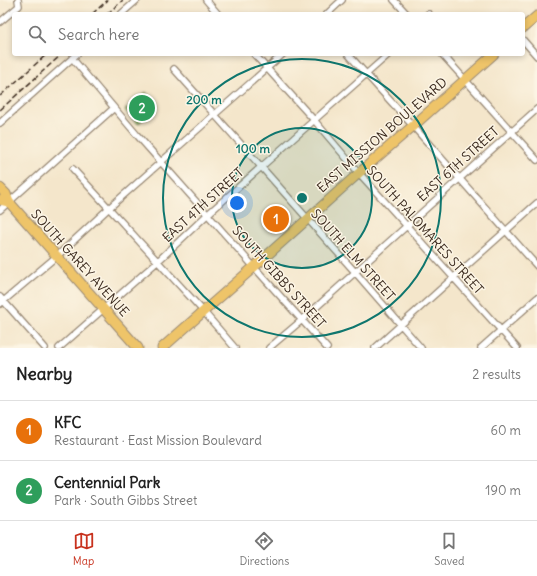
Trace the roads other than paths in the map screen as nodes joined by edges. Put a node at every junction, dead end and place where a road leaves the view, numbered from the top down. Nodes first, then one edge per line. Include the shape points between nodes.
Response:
1 (137, 0) edge
2 (206, 0) edge
3 (342, 0) edge
4 (394, 0) edge
5 (18, 3) edge
6 (123, 12) edge
7 (216, 12) edge
8 (328, 12) edge
9 (405, 12) edge
10 (537, 16) edge
11 (0, 22) edge
12 (525, 26) edge
13 (525, 42) edge
14 (74, 56) edge
15 (256, 56) edge
16 (281, 56) edge
17 (350, 56) edge
18 (387, 56) edge
19 (444, 56) edge
20 (492, 56) edge
21 (537, 56) edge
22 (174, 69) dead end
23 (268, 69) junction
24 (366, 75) junction
25 (465, 80) junction
26 (114, 108) junction
27 (537, 109) edge
28 (215, 115) junction
29 (314, 120) junction
30 (0, 123) edge
31 (413, 126) junction
32 (511, 131) junction
33 (537, 160) edge
34 (161, 162) junction
35 (261, 167) junction
36 (73, 169) dead end
37 (359, 173) junction
38 (459, 178) junction
39 (0, 188) edge
40 (4, 201) edge
41 (537, 203) edge
42 (109, 208) junction
43 (0, 210) edge
44 (208, 214) junction
45 (307, 220) junction
46 (406, 226) junction
47 (506, 231) junction
48 (57, 256) junction
49 (157, 262) junction
50 (537, 266) edge
51 (254, 267) junction
52 (354, 272) junction
53 (453, 278) junction
54 (537, 298) edge
55 (1, 301) edge
56 (103, 308) junction
57 (204, 312) junction
58 (302, 320) junction
59 (401, 326) junction
60 (501, 330) junction
61 (45, 348) edge
62 (58, 348) edge
63 (138, 348) edge
64 (162, 348) edge
65 (235, 348) edge
66 (269, 348) edge
67 (327, 348) edge
68 (375, 348) edge
69 (421, 348) edge
70 (481, 348) edge
71 (517, 348) edge

1 - 6 street
2 - 7 street
3 - 8 street
4 - 9 street
5 - 11 street
10 - 12 main road
13 - 21 street
14 - 26 street, SOUTH GIBBS STREET
14 - 30 street
15 - 23 street, SOUTH PALOMARES STREET
16 - 23 street
17 - 24 street
18 - 24 street, EAST 4TH STREET
19 - 25 street
20 - 25 main road, EAST MISSION BOULEVARD
22 - 28 street, SOUTH ELM STREET
23 - 28 street
23 - 29 street, SOUTH PALOMARES STREET
24 - 29 street, EAST 4TH STREET
24 - 31 street
25 - 31 main road, EAST MISSION BOULEVARD
25 - 32 street
26 - 34 street, SOUTH GIBBS STREET
26 - 40 street
27 - 32 street, EAST 6TH STREET
28 - 34 street
28 - 35 street, SOUTH ELM STREET
29 - 35 street, EAST 4TH STREET
29 - 37 street, SOUTH PALOMARES STREET
31 - 37 main road, EAST MISSION BOULEVARD
31 - 38 street
32 - 33 street
32 - 38 street, EAST 6TH STREET
34 - 42 street
34 - 44 street, SOUTH GIBBS STREET
35 - 44 street, EAST 4TH STREET
35 - 45 street, SOUTH ELM STREET
36 - 42 street
37 - 45 main road, EAST MISSION BOULEVARD
37 - 46 street, SOUTH PALOMARES STREET
38 - 46 street, EAST 6TH STREET
38 - 47 street
39 - 40 main road, SOUTH GAREY AVENUE via 6,194
40 - 43 street
40 - 48 main road, SOUTH GAREY AVENUE
41 - 47 street
42 - 48 street
42 - 49 street
44 - 49 street, EAST 4TH STREET
44 - 51 street, SOUTH GIBBS STREET
45 - 51 main road, EAST MISSION BOULEVARD
45 - 52 street, SOUTH ELM STREET
46 - 52 street, EAST 6TH STREET
46 - 53 street, SOUTH PALOMARES STREET
47 - 50 street
47 - 53 street
48 - 55 street
48 - 56 main road, SOUTH GAREY AVENUE
49 - 56 street, EAST 4TH STREET
49 - 57 street
51 - 57 main road, EAST MISSION BOULEVARD
51 - 58 street, SOUTH GIBBS STREET
52 - 58 street, EAST 6TH STREET
52 - 59 street, SOUTH ELM STREET
53 - 59 street
53 - 60 street, SOUTH PALOMARES STREET
54 - 60 street
55 - 61 street
56 - 62 street, EAST 4TH STREET
56 - 63 main road, SOUTH GAREY AVENUE
57 - 64 main road, EAST MISSION BOULEVARD
57 - 65 street
58 - 66 street, EAST 6TH STREET
58 - 67 street, SOUTH GIBBS STREET
59 - 68 street
59 - 69 street, SOUTH ELM STREET
60 - 70 street
60 - 71 street, SOUTH PALOMARES STREET

